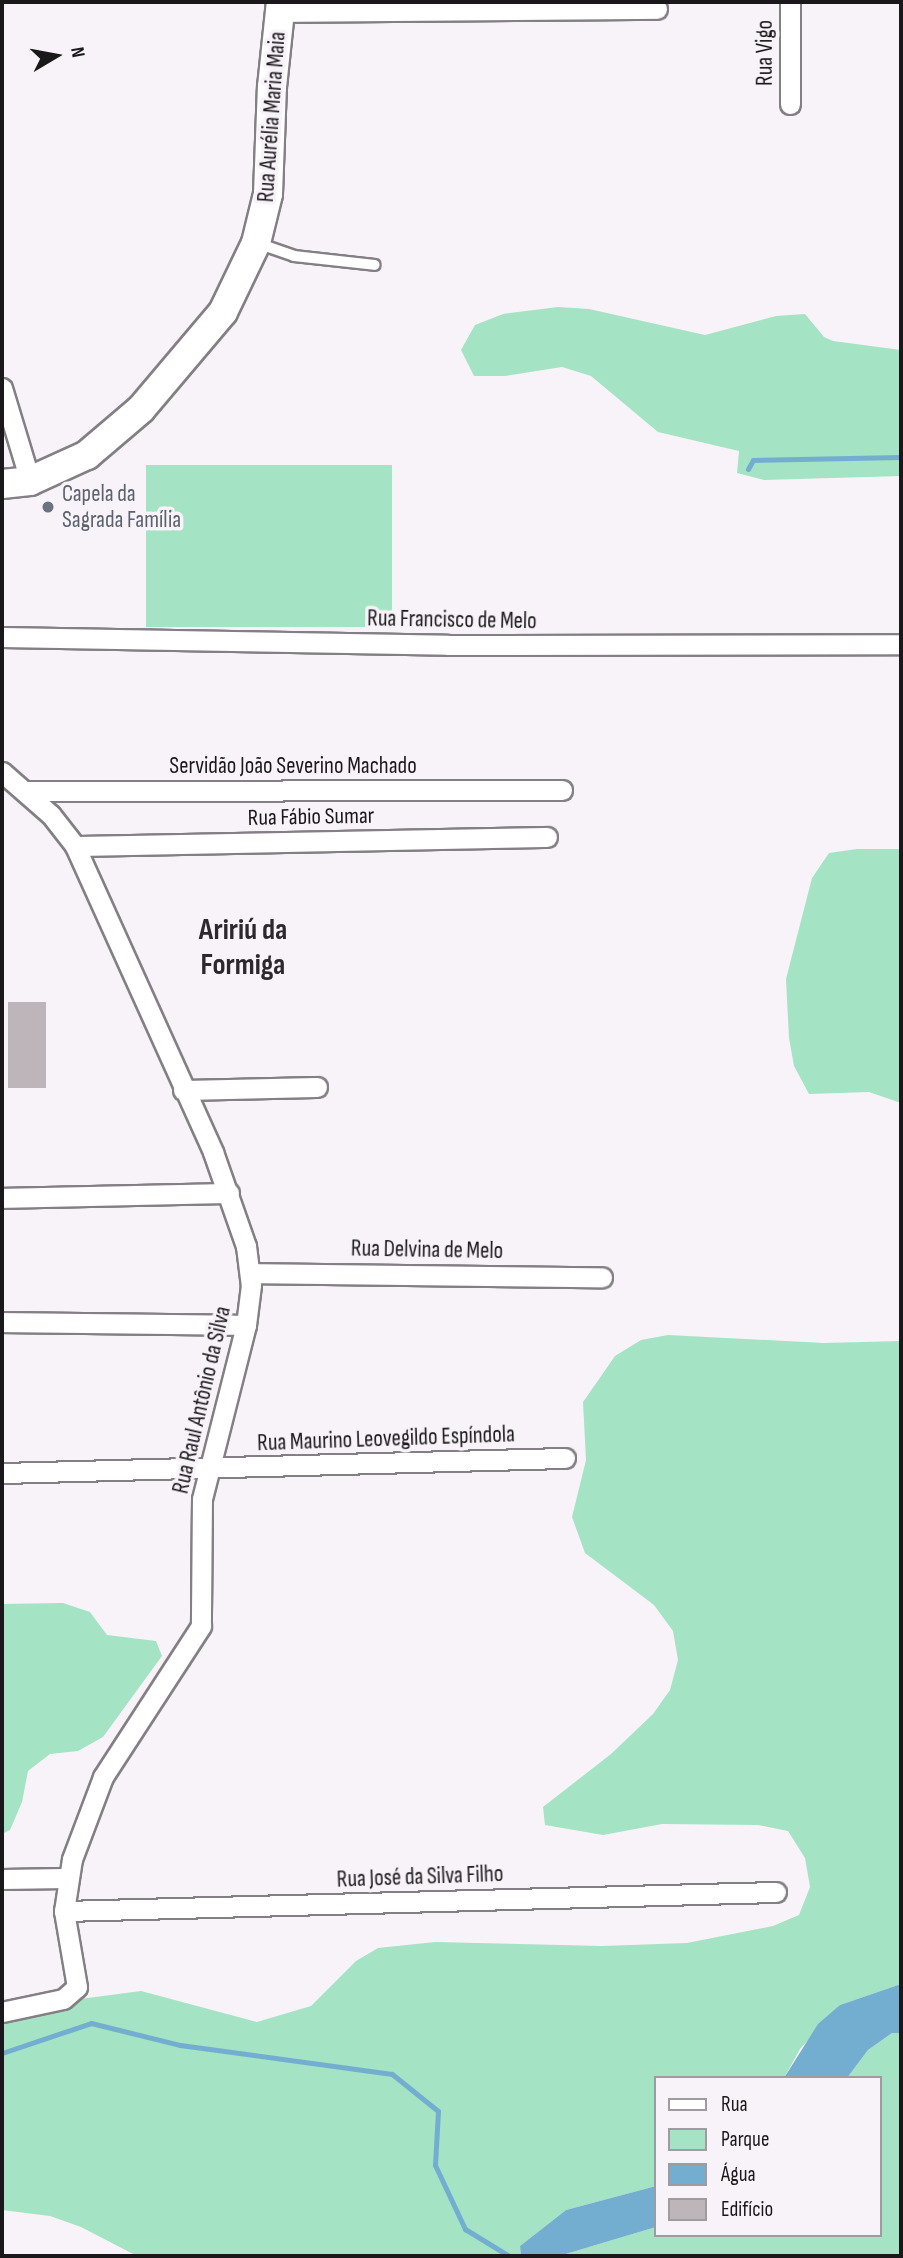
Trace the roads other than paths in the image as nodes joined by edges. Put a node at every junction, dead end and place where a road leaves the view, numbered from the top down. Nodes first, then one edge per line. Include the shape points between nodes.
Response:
1 (790, 2) edge
2 (281, 7) edge
3 (657, 9) dead end
4 (790, 104) dead end
5 (256, 243) junction
6 (375, 265) dead end
7 (2, 388) edge
8 (30, 481) junction
9 (2, 484) edge
10 (2, 637) edge
11 (901, 644) edge
12 (2, 772) edge
13 (562, 790) dead end
14 (24, 791) junction
15 (547, 837) dead end
16 (75, 846) junction
17 (317, 1087) dead end
18 (183, 1090) junction
19 (229, 1193) junction
20 (2, 1198) edge
21 (250, 1273) junction
22 (602, 1277) dead end
23 (2, 1322) edge
24 (246, 1325) junction
25 (565, 1458) dead end
26 (209, 1469) junction
27 (2, 1474) edge
28 (66, 1878) junction
29 (2, 1879) edge
30 (776, 1892) dead end
31 (64, 1911) junction
32 (2, 2012) edge

1 - 4 street, Rua Vigo
2 - 3 street
2 - 5 street, Rua Aurélia Maria Maia via 272,87 269,183
5 - 6 lane via 294,256
5 - 8 street, Rua Aurélia Maria Maia via 218,321 141,409 88,455
7 - 8 street
8 - 9 street, Rua Aurélia Maria Maia
10 - 11 street, Rua Francisco de Melo via 501,645
12 - 14 street, Rua Raul Antônio da Silva
13 - 14 street, Servidão João Severino Machado
14 - 16 street, Rua Raul Antônio da Silva
15 - 16 street, Rua Fábio Sumar
16 - 18 street, Rua Raul Antônio da Silva
17 - 18 street
18 - 19 street, Rua Raul Antônio da Silva
19 - 20 street
19 - 21 street, Rua Raul Antônio da Silva
21 - 22 street, Rua Delvina de Melo
21 - 24 street, Rua Raul Antônio da Silva
23 - 24 street
24 - 26 street, Rua Raul Antônio da Silva
25 - 26 street, Rua Maurino Leovegildo Espíndola
26 - 27 street, Rua Maurino Leovegildo Espíndola
26 - 28 street, Rua Raul Antônio da Silva via 200,1523 201,1626 103,1777
28 - 29 street
28 - 31 street, Rua Raul Antônio da Silva
30 - 31 street, Rua José da Silva Filho
31 - 32 street, Rua Raul Antônio da Silva via 77,1987 64,1999

